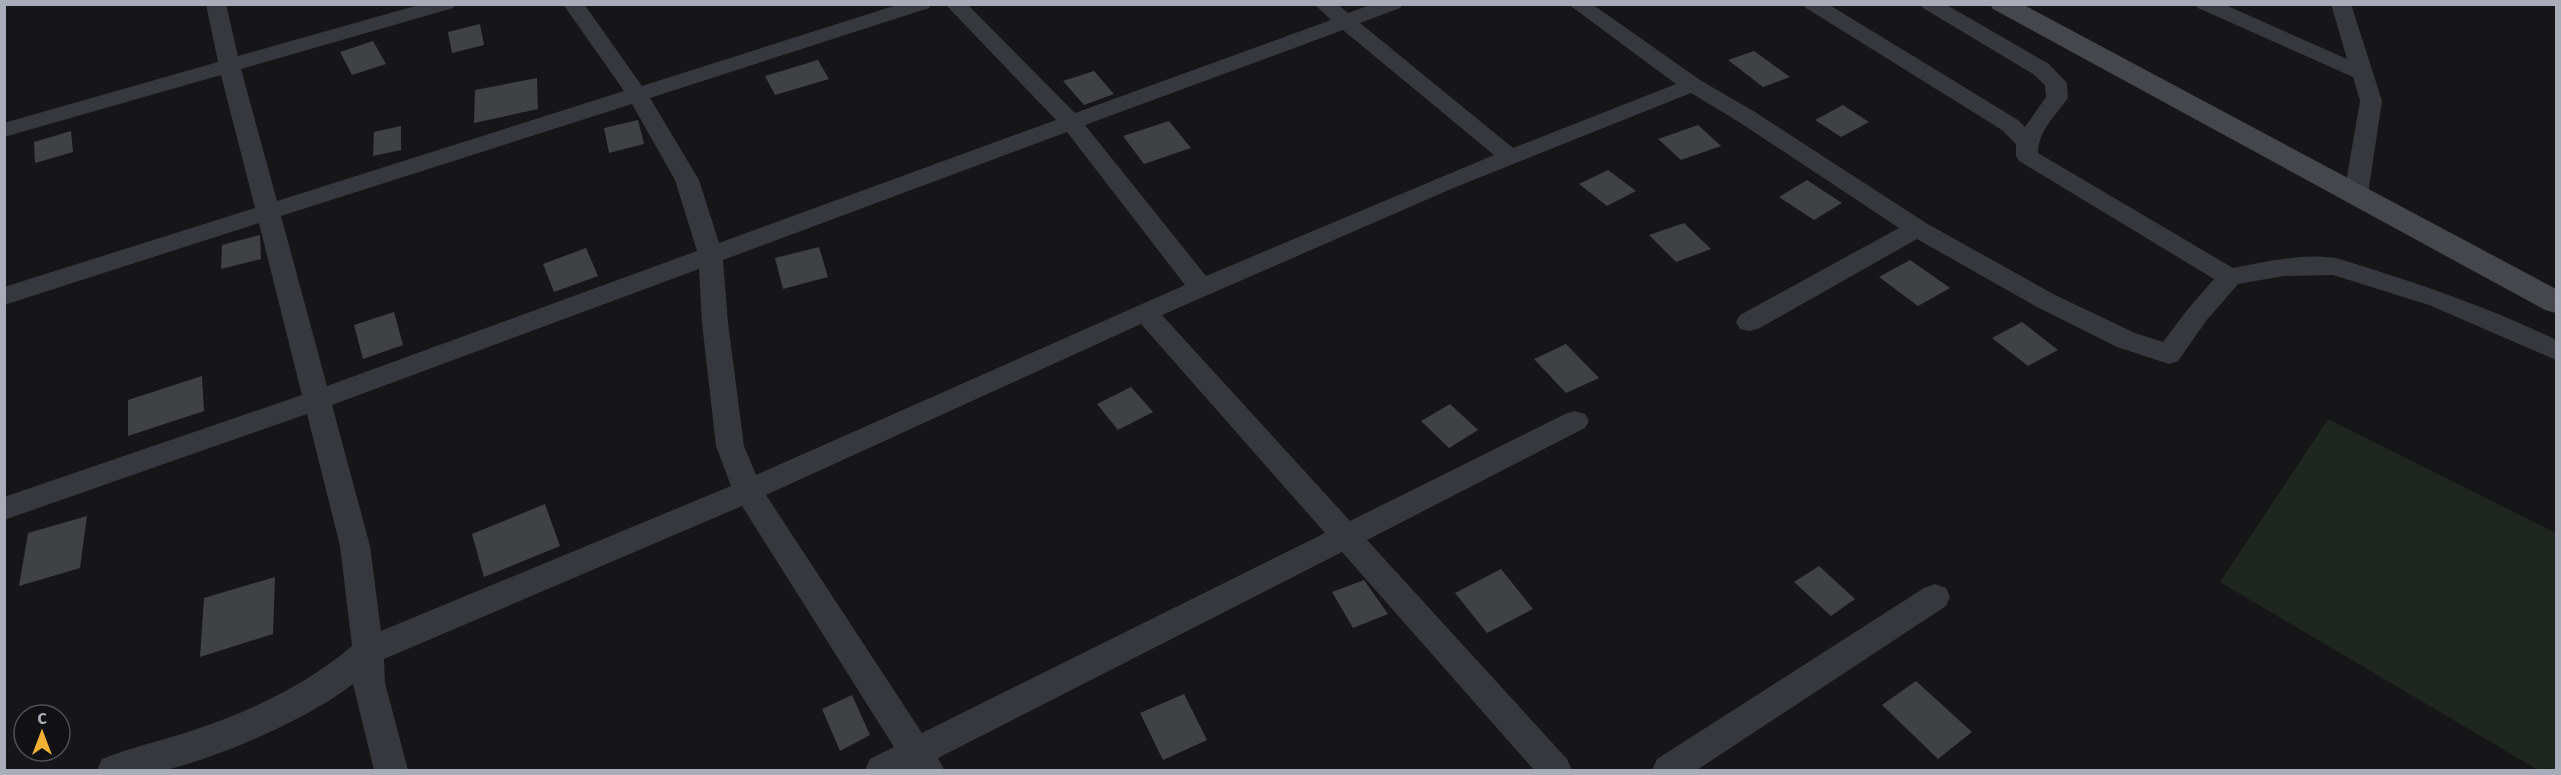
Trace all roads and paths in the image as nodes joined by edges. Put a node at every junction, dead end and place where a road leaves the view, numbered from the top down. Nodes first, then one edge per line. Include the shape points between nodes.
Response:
1 (216, 4) edge
2 (446, 4) edge
3 (573, 4) edge
4 (922, 4) edge
5 (955, 4) edge
6 (1324, 4) edge
7 (1393, 4) edge
8 (1578, 4) edge
9 (1813, 4) edge
10 (1930, 4) edge
11 (2002, 4) edge
12 (2205, 4) edge
13 (2341, 4) edge
14 (1347, 21) junction
15 (230, 68) junction
16 (2362, 73) junction
17 (1692, 85) junction
18 (638, 96) junction
19 (1071, 122) junction
20 (4, 129) edge
21 (2027, 142) junction
22 (1510, 157) junction
23 (2356, 194) junction
24 (267, 213) junction
25 (1917, 229) junction
26 (710, 254) junction
27 (2230, 277) junction
28 (1201, 287) junction
29 (4, 296) edge
30 (2556, 302) edge
31 (1144, 312) junction
32 (1749, 322) dead end
33 (2556, 351) edge
34 (317, 400) junction
35 (1575, 421) dead end
36 (748, 491) junction
37 (4, 509) edge
38 (1346, 535) junction
39 (1935, 597) dead end
40 (368, 651) junction
41 (922, 762) edge
42 (114, 771) edge
43 (391, 771) edge
44 (882, 771) edge
45 (1556, 771) edge
46 (1670, 771) edge

1 - 15 street
2 - 15 street
3 - 18 street
4 - 18 street
5 - 19 street
6 - 14 street
7 - 14 street
8 - 17 street
9 - 21 street via 2010,125
10 - 21 street via 2041,69 2056,83 2057,98
11 - 23 street
12 - 16 street
13 - 16 street
14 - 19 street
14 - 22 street
15 - 20 street
15 - 24 street
16 - 23 street via 2371,101
17 - 22 street
17 - 25 street
18 - 24 street
18 - 26 street via 687,180
19 - 26 street
19 - 28 street
21 - 27 street via 2027,156
22 - 28 street
23 - 30 street
24 - 29 street
24 - 34 street
25 - 27 street via 2046,301 2126,340 2169,354
25 - 32 street
26 - 34 street
26 - 36 street via 730,446
27 - 33 street via 2284,267 2334,266 2438,299
28 - 31 street
31 - 36 street
31 - 38 street
34 - 37 street
34 - 40 street via 355,546
35 - 38 street
36 - 40 street
36 - 41 street
38 - 41 street
38 - 45 street
39 - 46 street
40 - 42 street via 327,685 279,713 198,746
40 - 43 street via 369,683
41 - 44 street

